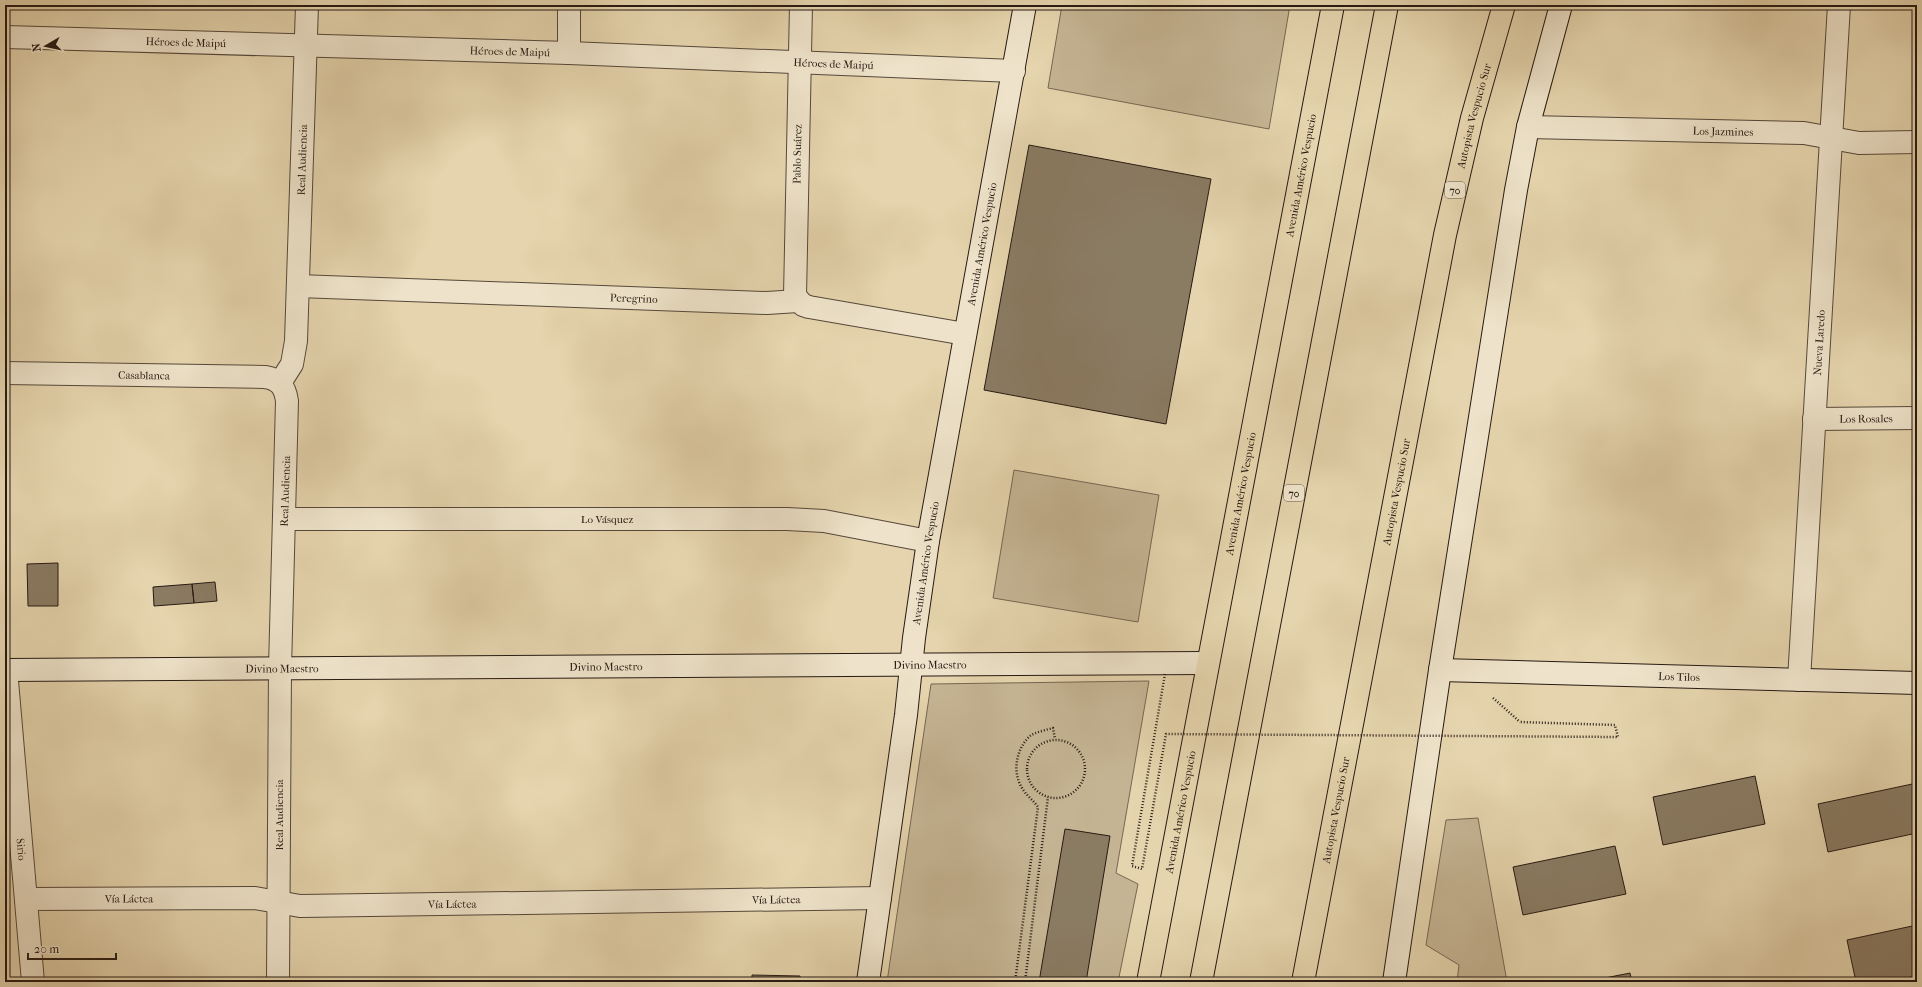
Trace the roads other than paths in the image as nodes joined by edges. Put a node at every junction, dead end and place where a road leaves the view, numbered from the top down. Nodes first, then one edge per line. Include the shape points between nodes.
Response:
1 (307, 5) edge
2 (569, 5) edge
3 (801, 5) edge
4 (1025, 5) edge
5 (1333, 5) edge
6 (1387, 5) edge
7 (1504, 5) edge
8 (1561, 5) edge
9 (1838, 5) edge
10 (5, 37) edge
11 (305, 46) junction
12 (569, 53) junction
13 (799, 61) junction
14 (1014, 71) junction
15 (1528, 127) junction
16 (1831, 137) junction
17 (1917, 142) edge
18 (298, 286) junction
19 (798, 301) junction
20 (965, 334) junction
21 (5, 373) edge
22 (280, 383) junction
23 (1917, 418) edge
24 (1814, 419) junction
25 (284, 519) junction
26 (928, 541) junction
27 (1207, 664) junction
28 (910, 665) junction
29 (280, 668) junction
30 (6, 670) edge
31 (1440, 670) junction
32 (1799, 680) junction
33 (1917, 683) edge
34 (880, 898) junction
35 (26, 899) junction
36 (278, 902) junction
37 (33, 982) edge
38 (278, 982) edge
39 (868, 982) edge
40 (1148, 982) edge
41 (1201, 982) edge
42 (1304, 982) edge
43 (1394, 982) edge

1 - 11 street, Real Audiencia
2 - 12 street
3 - 13 street, Pablo Suárez
4 - 14 street, Avenida Américo Vespucio
5 - 27 main road, Avenida Américo Vespucio
6 - 41 main road, 70
7 - 42 main road, Autopista Vespucio Sur / 70 via 1472,118 1444,243
8 - 15 street
9 - 16 street, Nueva Laredo
10 - 11 street, Héroes de Maipú
11 - 12 street, Héroes de Maipú
11 - 18 street, Real Audiencia
12 - 13 street, Héroes de Maipú
13 - 14 street, Héroes de Maipú
13 - 19 street, Pablo Suárez via 795,289
14 - 20 street, Avenida Américo Vespucio
15 - 16 street, Los Jazmines via 1804,133
15 - 31 street via 1503,264
16 - 17 street, Los Jazmines via 1859,143
16 - 24 street, Nueva Laredo
18 - 19 street, Peregrino via 768,303
18 - 22 street, Real Audiencia via 295,352 287,374
19 - 20 street, Peregrino via 809,307
20 - 26 street, Avenida Américo Vespucio
21 - 22 street, Casablanca via 265,377 273,378
22 - 25 street, Real Audiencia via 286,391 287,401
23 - 24 street, Los Rosales
24 - 32 street, Nueva Laredo
25 - 26 street, Lo Vásquez via 787,519 824,521
25 - 29 street, Real Audiencia
26 - 28 street, Avenida Américo Vespucio
27 - 28 street, Divino Maestro
27 - 40 main road, Avenida Américo Vespucio
28 - 29 street, Divino Maestro
28 - 34 street, Avenida Américo Vespucio via 906,715
29 - 30 street, Divino Maestro
29 - 36 street, Real Audiencia
30 - 35 street, Sirio
31 - 32 street, Los Tilos
31 - 43 street
32 - 33 street, Los Tilos
34 - 36 street, Vía Láctea via 300,906
34 - 39 street, Avenida Américo Vespucio
35 - 36 street, Vía Láctea via 254,898
35 - 37 street, Sirio
36 - 38 street, Real Audiencia

